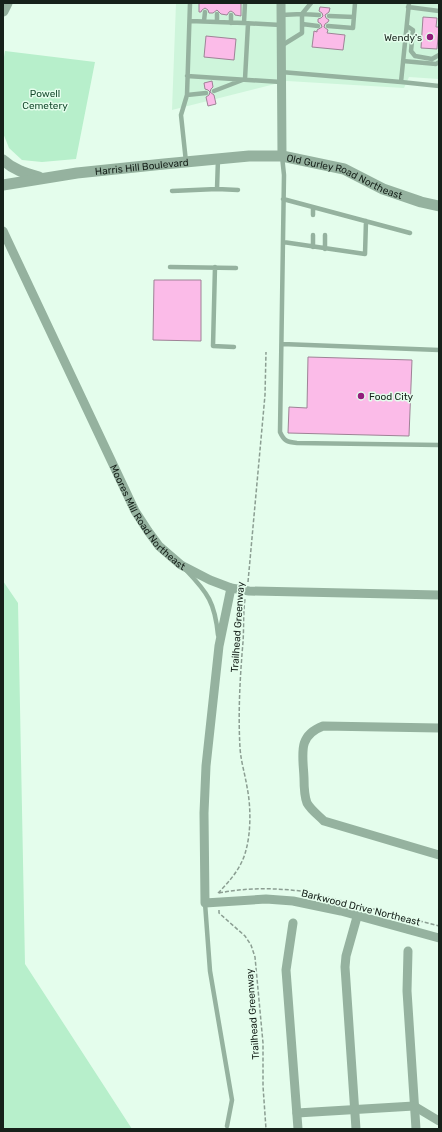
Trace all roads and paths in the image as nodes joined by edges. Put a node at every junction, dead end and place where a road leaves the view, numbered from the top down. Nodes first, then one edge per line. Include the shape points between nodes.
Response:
1 (7, 3) edge
2 (190, 3) edge
3 (245, 3) edge
4 (281, 3) edge
5 (310, 3) edge
6 (355, 3) edge
7 (409, 5) edge
8 (3, 11) edge
9 (439, 11) edge
10 (205, 12) dead end
11 (217, 14) dead end
12 (302, 14) junction
13 (231, 15) dead end
14 (281, 15) junction
15 (319, 15) dead end
16 (329, 16) dead end
17 (354, 17) junction
18 (190, 21) junction
19 (204, 21) junction
20 (217, 22) junction
21 (231, 23) junction
22 (246, 24) junction
23 (281, 24) junction
24 (302, 24) junction
25 (318, 26) dead end
26 (328, 26) dead end
27 (407, 26) junction
28 (281, 46) junction
29 (439, 55) edge
30 (403, 61) junction
31 (439, 62) edge
32 (187, 76) junction
33 (281, 77) junction
34 (245, 79) junction
35 (401, 82) junction
36 (439, 86) edge
37 (214, 91) dead end
38 (206, 92) dead end
39 (187, 95) junction
40 (282, 156) junction
41 (218, 158) junction
42 (3, 160) edge
43 (186, 162) junction
44 (44, 178) junction
45 (3, 185) edge
46 (217, 189) junction
47 (238, 190) dead end
48 (172, 191) dead end
49 (283, 199) junction
50 (439, 206) edge
51 (313, 207) junction
52 (313, 215) dead end
53 (366, 221) junction
54 (3, 231) edge
55 (410, 233) dead end
56 (313, 235) dead end
57 (325, 235) dead end
58 (283, 242) junction
59 (313, 247) junction
60 (325, 249) junction
61 (170, 267) dead end
62 (215, 268) junction
63 (236, 268) dead end
64 (282, 344) junction
65 (234, 347) dead end
66 (439, 350) edge
67 (266, 352) dead end
68 (439, 446) edge
69 (181, 565) junction
70 (230, 588) junction
71 (246, 590) junction
72 (439, 595) edge
73 (219, 646) junction
74 (439, 728) edge
75 (439, 855) edge
76 (218, 893) dead end
77 (205, 903) junction
78 (219, 913) dead end
79 (357, 917) junction
80 (293, 923) dead end
81 (439, 938) edge
82 (408, 951) dead end
83 (414, 1106) junction
84 (354, 1110) junction
85 (297, 1113) junction
86 (439, 1121) edge
87 (228, 1126) dead end
88 (266, 1129) edge
89 (298, 1129) edge
90 (356, 1129) edge
91 (416, 1129) edge

1 - 8 street
2 - 18 lane
3 - 22 lane
4 - 14 street, Old Gurley Road Northeast
5 - 12 lane
6 - 17 lane
7 - 9 lane
7 - 27 lane
10 - 19 lane
11 - 20 lane
12 - 14 lane
12 - 15 lane
12 - 24 lane
13 - 21 lane
14 - 23 street, Old Gurley Road Northeast
16 - 17 lane
17 - 26 lane via 353,28
18 - 19 lane
18 - 32 lane
19 - 20 lane
20 - 21 lane
21 - 22 lane
22 - 23 lane
22 - 34 lane
23 - 28 street, Old Gurley Road Northeast
24 - 25 lane
24 - 28 lane via 302,33
27 - 29 lane via 413,30 411,50 415,56 432,58
27 - 30 lane
28 - 33 street, Old Gurley Road Northeast
30 - 31 lane via 436,64
30 - 35 lane
32 - 34 lane
32 - 39 lane
33 - 34 lane
33 - 35 lane
33 - 40 street, Old Gurley Road Northeast
34 - 37 lane
35 - 36 lane
38 - 39 lane
39 - 43 lane via 181,115
40 - 41 street, Harris Hill Boulevard
40 - 49 lane
40 - 50 street, Old Gurley Road Northeast via 344,169 384,188
41 - 43 street, Harris Hill Boulevard
41 - 46 lane
42 - 44 street via 11,168 22,173
43 - 44 street, Harris Hill Boulevard
44 - 45 street, Harris Hill Boulevard
46 - 47 lane
46 - 48 lane
49 - 51 lane
49 - 58 lane
51 - 52 lane
51 - 53 lane via 325,213
53 - 55 lane
53 - 60 lane via 365,254
54 - 69 street, Moores Mill Road Northeast via 135,511 148,532
56 - 59 lane
57 - 60 lane
58 - 59 lane
58 - 64 lane
59 - 60 lane
61 - 62 lane
62 - 63 lane
62 - 65 lane via 213,346
64 - 66 lane
64 - 68 lane via 280,432 288,442
67 - 71 path, Trailhead Greenway via 265,395
69 - 70 street, Moores Mill Road Northeast
69 - 73 lane via 202,587 214,608
70 - 71 street, Moores Mill Road Northeast
70 - 73 street
71 - 72 street, Moores Mill Road Northeast
71 - 76 path, Trailhead Greenway via 239,721 242,768 248,788 250,827 240,867
73 - 77 street via 206,766
74 - 75 street via 323,726 313,730 302,750 307,803 324,821
77 - 79 street, Barkwood Drive Northeast via 293,901
77 - 87 lane via 210,971 232,1100
78 - 88 path, Trailhead Greenway via 245,936 255,957 263,1043
79 - 81 street, Barkwood Drive Northeast
79 - 84 street via 345,967
80 - 85 street via 286,970
82 - 83 street via 407,991
83 - 84 street
83 - 86 street
83 - 91 street
84 - 85 street
84 - 90 street
85 - 89 street

